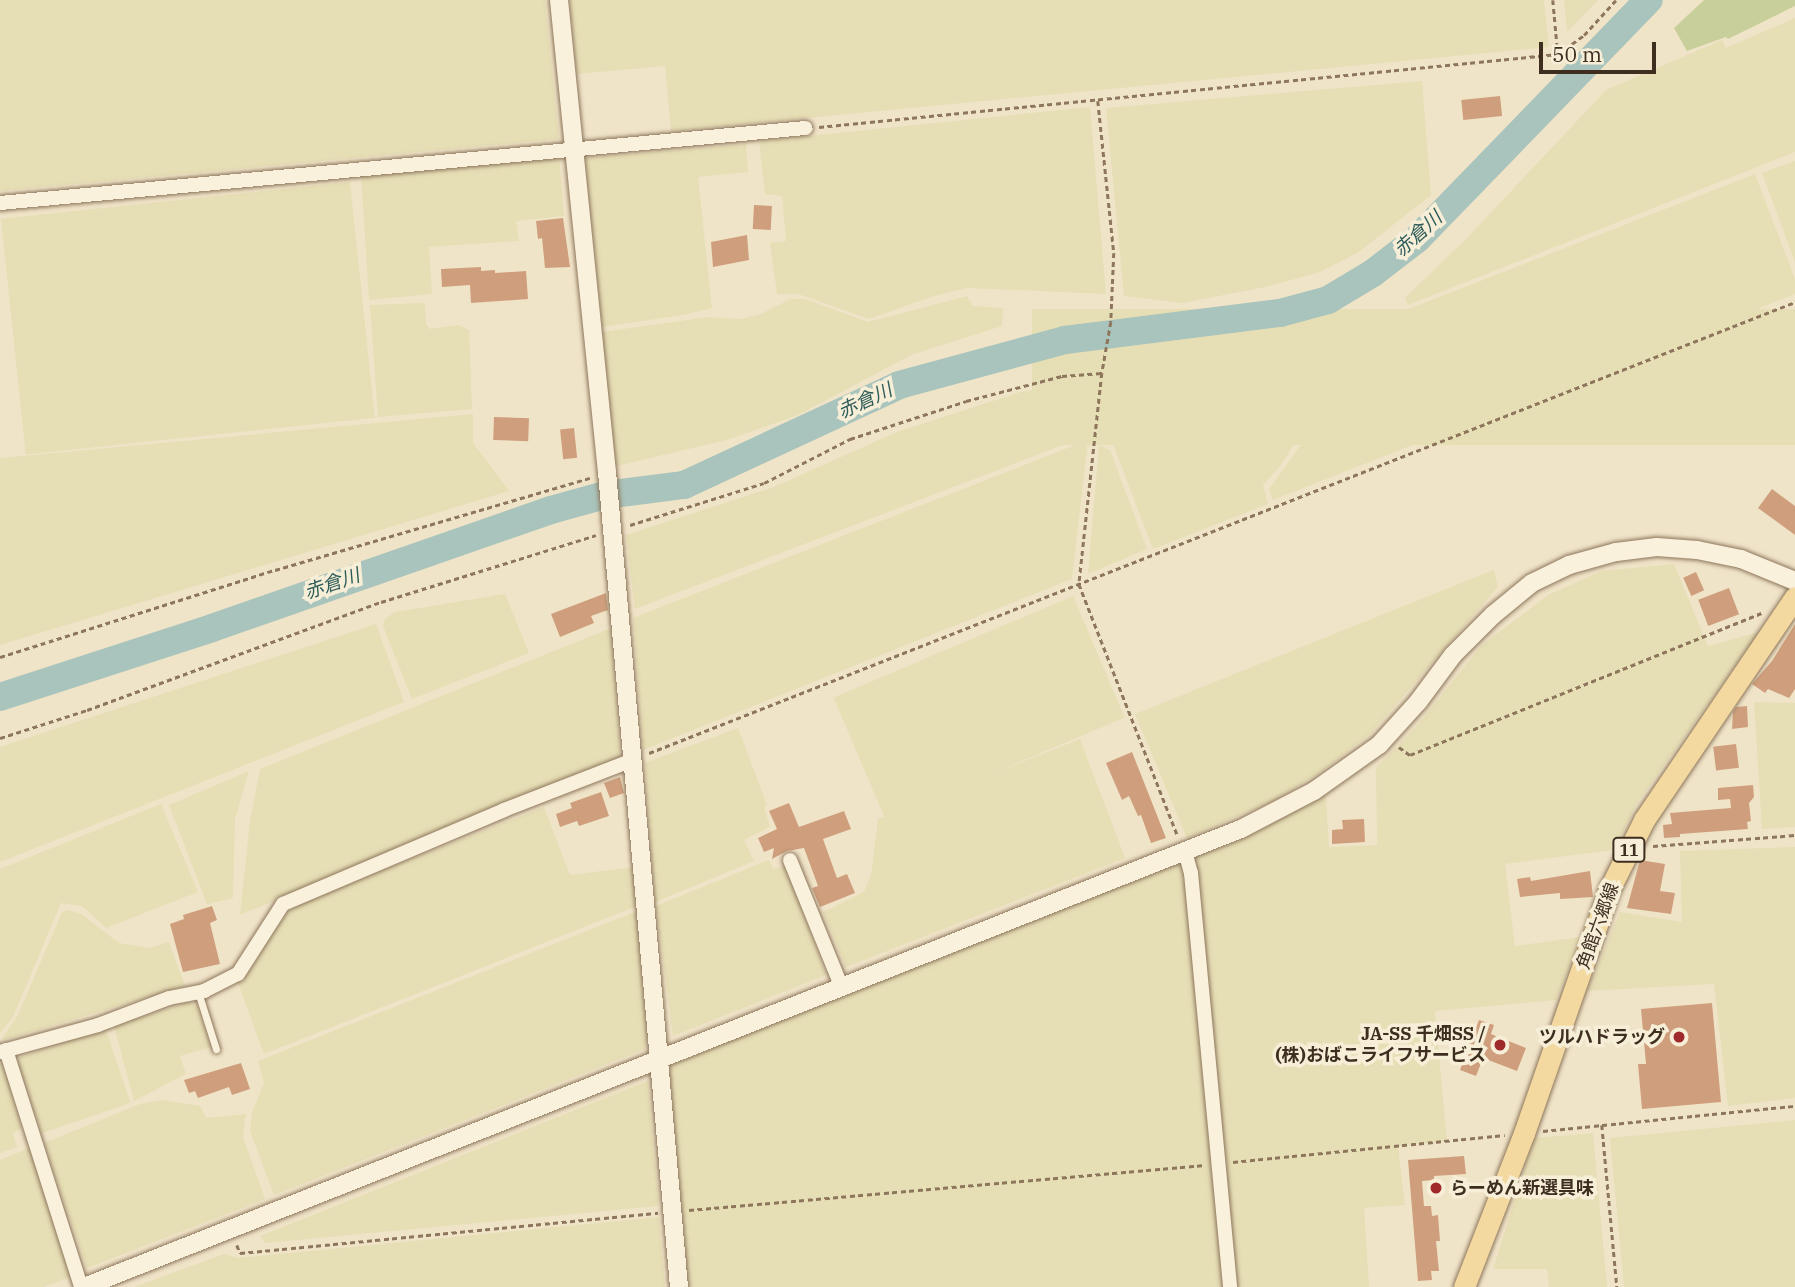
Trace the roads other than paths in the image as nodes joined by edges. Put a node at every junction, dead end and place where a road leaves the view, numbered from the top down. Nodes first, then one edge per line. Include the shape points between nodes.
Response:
1 (559, 0) edge
2 (806, 128) road end
3 (573, 149) junction
4 (0, 203) edge
5 (1794, 592) edge
6 (633, 760) junction
7 (1185, 851) junction
8 (790, 860) dead end
9 (842, 988) junction
10 (198, 992) junction
11 (216, 1049) dead end
12 (3, 1051) edge
13 (660, 1061) junction
14 (83, 1287) edge
15 (679, 1287) edge
16 (1230, 1287) edge
17 (1464, 1287) edge

1 - 3 street
2 - 3 street
3 - 4 street
3 - 6 street
5 - 7 street via 1741,559 1697,550 1657,547 1569,565 1532,583 1493,615 1453,655 1388,736 1349,769 1241,829
5 - 17 main road, 角館六郷線 / 11 via 1644,820 1610,888
6 - 10 street via 283,904 237,974
6 - 13 street
7 - 9 street
7 - 16 street via 1191,873
8 - 9 street
9 - 13 street
10 - 11 lane
10 - 12 street
12 - 14 street
13 - 14 street
13 - 15 street

